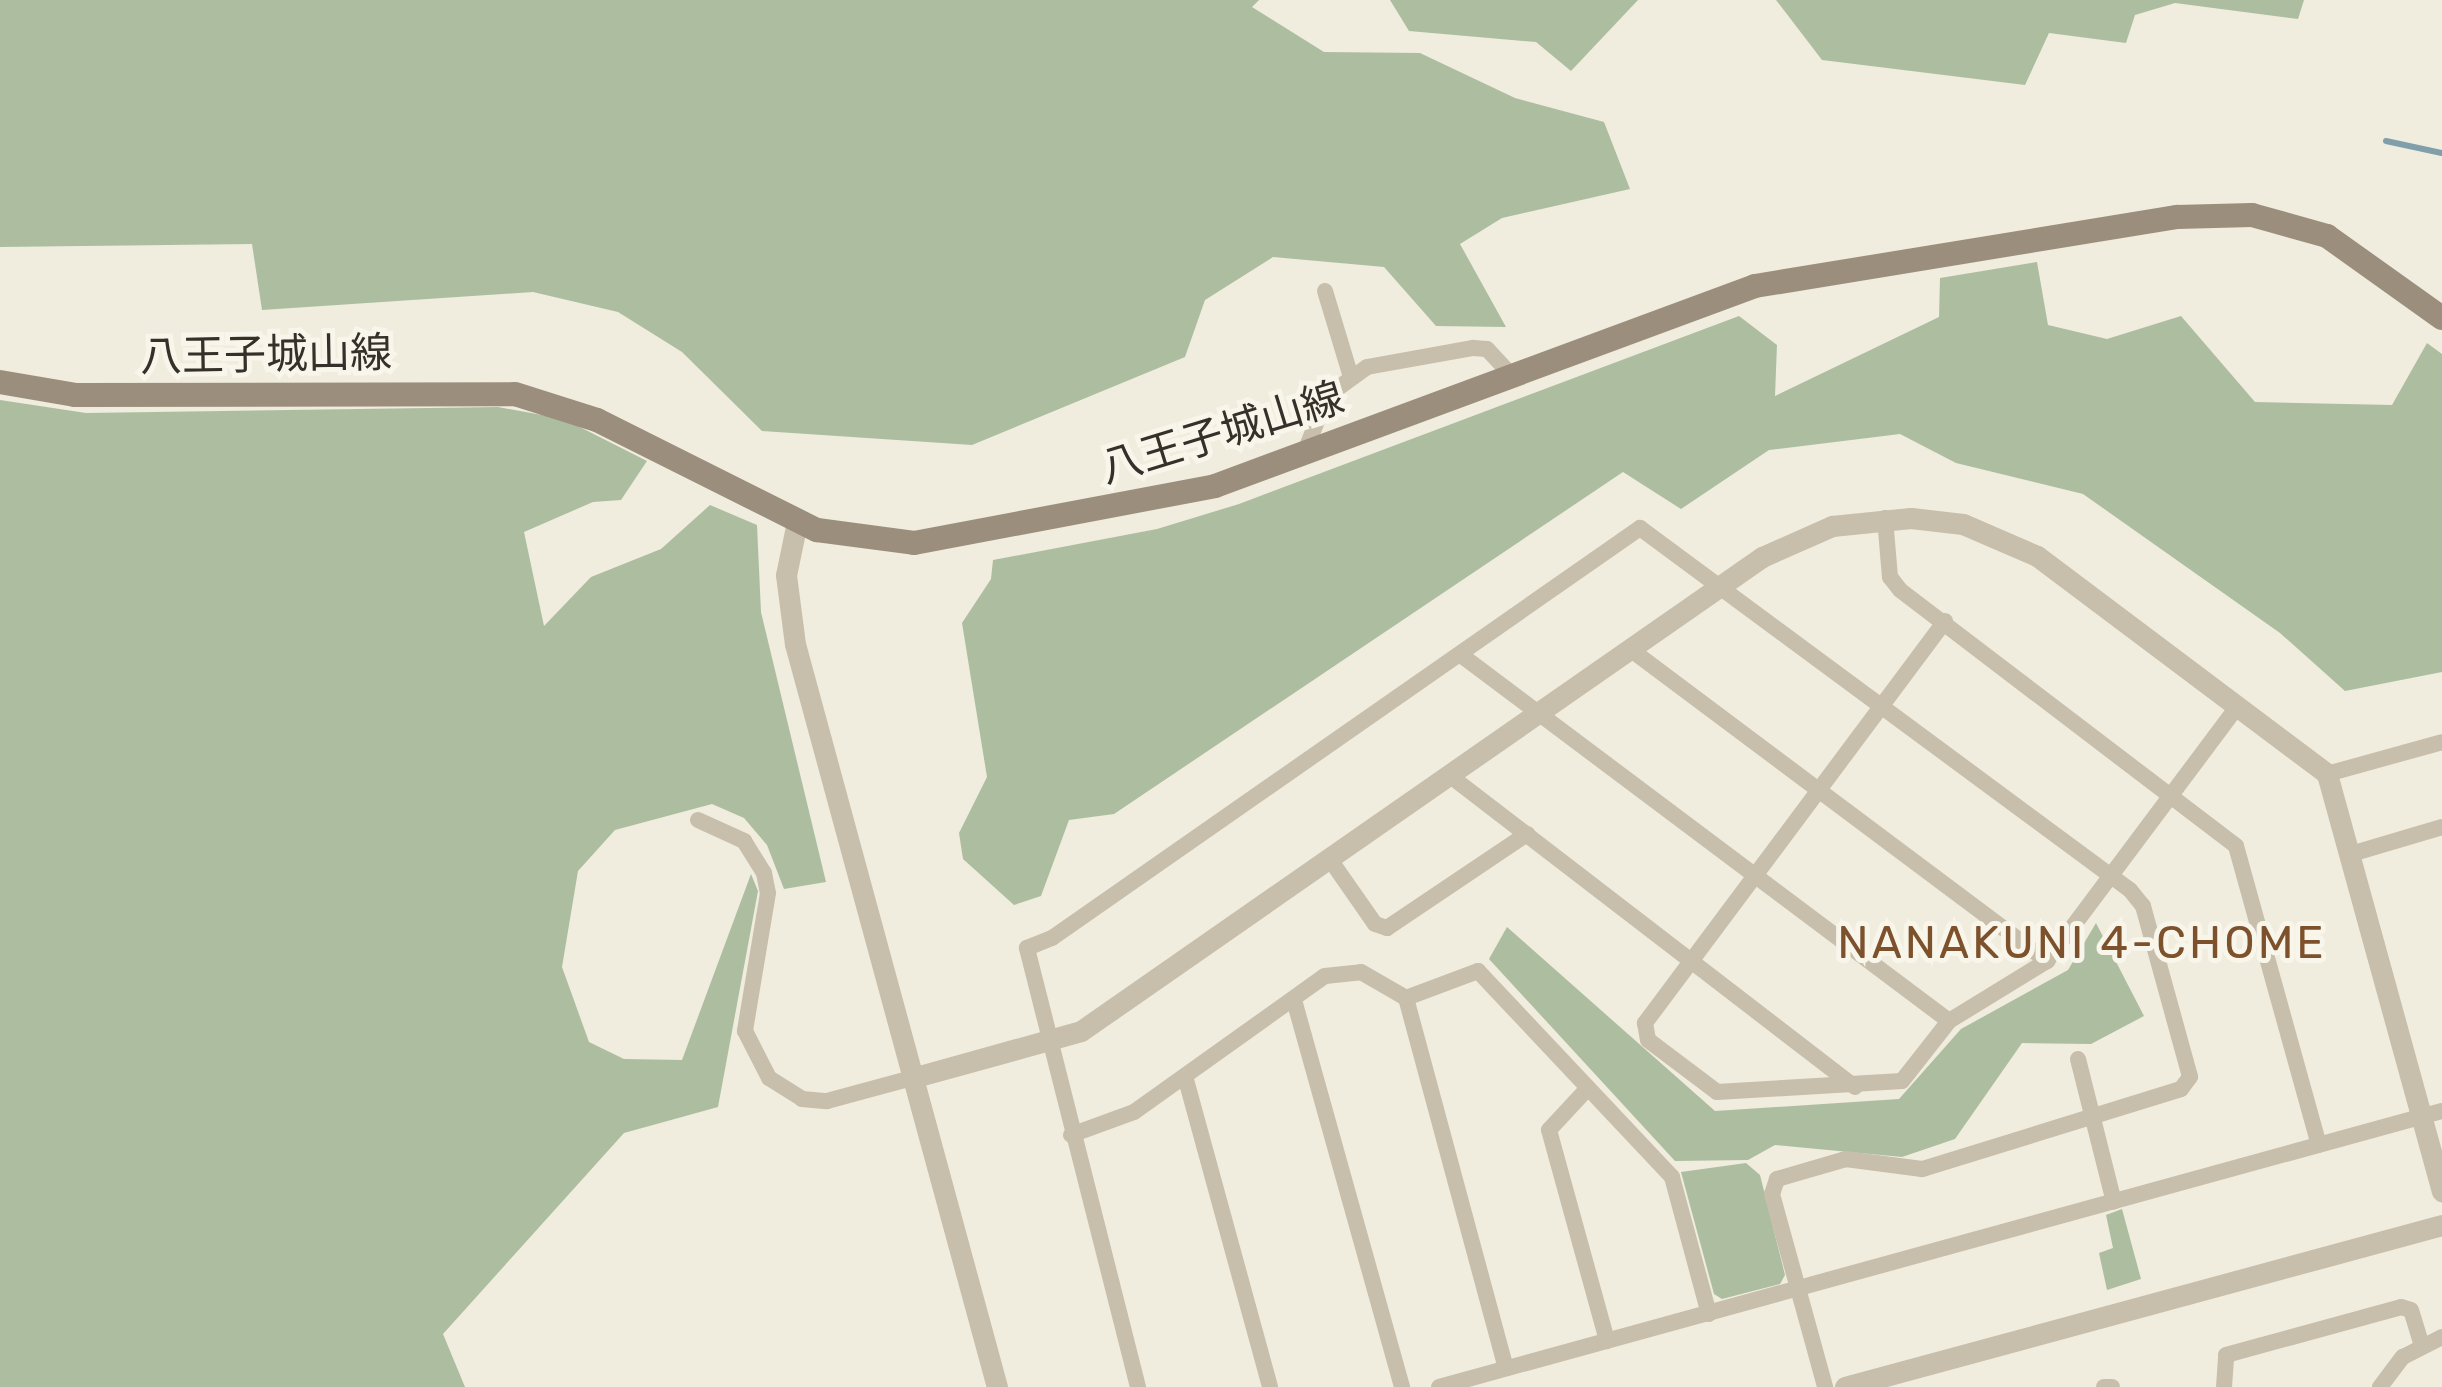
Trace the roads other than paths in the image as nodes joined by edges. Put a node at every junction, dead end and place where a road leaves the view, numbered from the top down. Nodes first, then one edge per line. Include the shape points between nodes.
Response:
1 (1325, 291) dead end
2 (2442, 318) edge
3 (1350, 374) junction
4 (1511, 375) junction
5 (0, 382) edge
6 (1304, 454) junction
7 (1885, 518) junction
8 (797, 522) junction
9 (1720, 584) junction
10 (1945, 621) junction
11 (1630, 649) junction
12 (1461, 655) junction
13 (1881, 706) junction
14 (2238, 706) junction
15 (1538, 712) junction
16 (2442, 742) edge
17 (2326, 774) junction
18 (1449, 775) junction
19 (1817, 789) junction
20 (2176, 794) junction
21 (698, 820) dead end
22 (2442, 827) edge
23 (1527, 834) junction
24 (2351, 854) junction
25 (1329, 858) junction
26 (1756, 874) junction
27 (2114, 879) junction
28 (1692, 957) junction
29 (2048, 961) junction
30 (1406, 998) junction
31 (1294, 1000) junction
32 (1949, 1021) junction
33 (1044, 1042) junction
34 (2078, 1059) dead end
35 (1185, 1076) junction
36 (912, 1078) junction
37 (1855, 1087) junction
38 (1588, 1088) junction
39 (2092, 1114) junction
40 (2432, 1114) edge
41 (1070, 1135) junction
42 (2319, 1145) junction
43 (2442, 1191) edge
44 (2114, 1202) junction
45 (2442, 1225) edge
46 (1799, 1288) junction
47 (1708, 1313) junction
48 (2442, 1336) edge
49 (1607, 1341) junction
50 (2421, 1343) junction
51 (1505, 1369) junction
52 (997, 1387) edge
53 (1138, 1387) edge
54 (1270, 1387) edge
55 (1402, 1387) edge
56 (1439, 1387) edge
57 (1825, 1387) edge
58 (1845, 1387) edge
59 (2224, 1387) edge
60 (2380, 1387) edge

1 - 3 street
2 - 4 main road, 八王子城山線 via 2327,236 2268,218 2206,214 1755,286
3 - 4 street via 1473,347 1486,349
3 - 6 street via 1311,421
4 - 6 main road, 八王子城山線
5 - 8 main road, 八王子城山線 via 75,395 514,394 585,414
6 - 8 main road, 八王子城山線 via 1165,499 946,540 862,541
7 - 9 street via 1807,535
7 - 10 street via 1890,577
7 - 14 street via 1963,524 2012,543
8 - 36 street via 786,575 795,644
9 - 11 street
9 - 12 street via 1640,528
9 - 13 street
10 - 13 street
10 - 20 street
11 - 15 street
11 - 19 street
12 - 15 street
12 - 33 street via 1027,948
13 - 19 street
13 - 27 street
14 - 17 street
14 - 20 street
15 - 18 street
15 - 26 street
16 - 17 street
17 - 24 street
18 - 23 street
18 - 25 street
19 - 26 street
19 - 29 street
20 - 27 street
20 - 42 street via 2236,846
21 - 36 street via 744,841 764,873 768,893 745,1031 769,1078 802,1099 827,1101
22 - 24 street
23 - 25 street via 1388,928 1375,924
23 - 28 street
24 - 40 street
25 - 33 street via 1093,1024
26 - 28 street
26 - 32 street
27 - 29 street
27 - 39 street via 2143,905 2190,1077 2181,1089
28 - 37 street
28 - 37 street via 1645,1024 1648,1040 1723,1094
29 - 32 street
30 - 31 street via 1343,969
30 - 38 street via 1478,971
30 - 51 street
31 - 35 street
31 - 55 street
32 - 37 street via 1902,1081
33 - 36 street
33 - 41 street
34 - 39 street
35 - 41 street via 1134,1112
35 - 54 street
36 - 52 street
38 - 47 street via 1672,1177
38 - 49 street via 1549,1130
39 - 44 street
39 - 46 street via 1922,1169 1846,1160 1778,1179 1772,1194
40 - 42 street
40 - 43 street
41 - 53 street
42 - 44 street
44 - 46 street
45 - 58 street
46 - 47 street
46 - 57 street
47 - 49 street
48 - 50 street
49 - 51 street
50 - 59 street via 2411,1310 2401,1306 2226,1355
50 - 60 street
51 - 56 street

